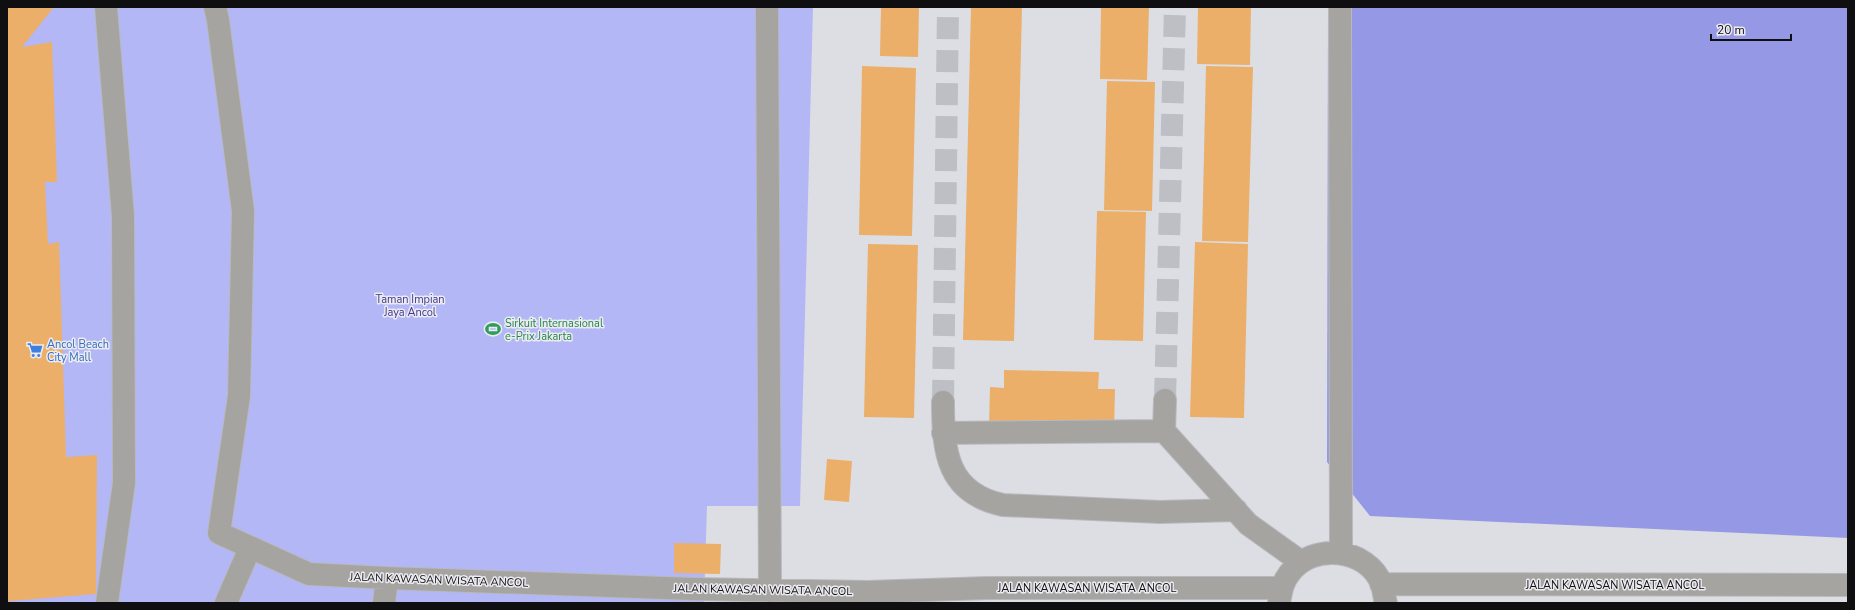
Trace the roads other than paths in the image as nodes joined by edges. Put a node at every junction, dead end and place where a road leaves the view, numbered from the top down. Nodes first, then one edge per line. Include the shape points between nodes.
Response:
1 (106, 7) edge
2 (214, 7) edge
3 (767, 7) edge
4 (1340, 7) edge
5 (1165, 400) tunnel mouth
6 (944, 402) tunnel mouth
7 (1164, 431) junction
8 (943, 433) junction
9 (1236, 510) junction
10 (250, 548) junction
11 (1341, 553) junction
12 (1301, 562) junction
13 (387, 578) junction
14 (1848, 585) edge
15 (770, 591) junction
16 (1384, 594) edge
17 (1280, 595) edge
18 (107, 603) edge
19 (226, 603) edge
20 (384, 603) edge

1 - 18 street via 123,216 124,467
2 - 10 street, JALAN KAWASAN WISATA ANCOL via 218,20 243,211 239,396 219,533
3 - 15 street
4 - 11 street
5 - 7 street
6 - 8 street
7 - 8 street
7 - 9 street
8 - 9 street via 952,470 962,484 986,502 1160,512
9 - 12 street via 1248,524
10 - 13 street, JALAN KAWASAN WISATA ANCOL via 309,574
10 - 19 street
11 - 12 street via 1320,554
11 - 16 street via 1358,558 1371,569
12 - 17 street via 1289,574
13 - 15 street, JALAN KAWASAN WISATA ANCOL
13 - 20 street
14 - 16 street, JALAN KAWASAN WISATA ANCOL
15 - 17 street, JALAN KAWASAN WISATA ANCOL via 868,592 995,588

